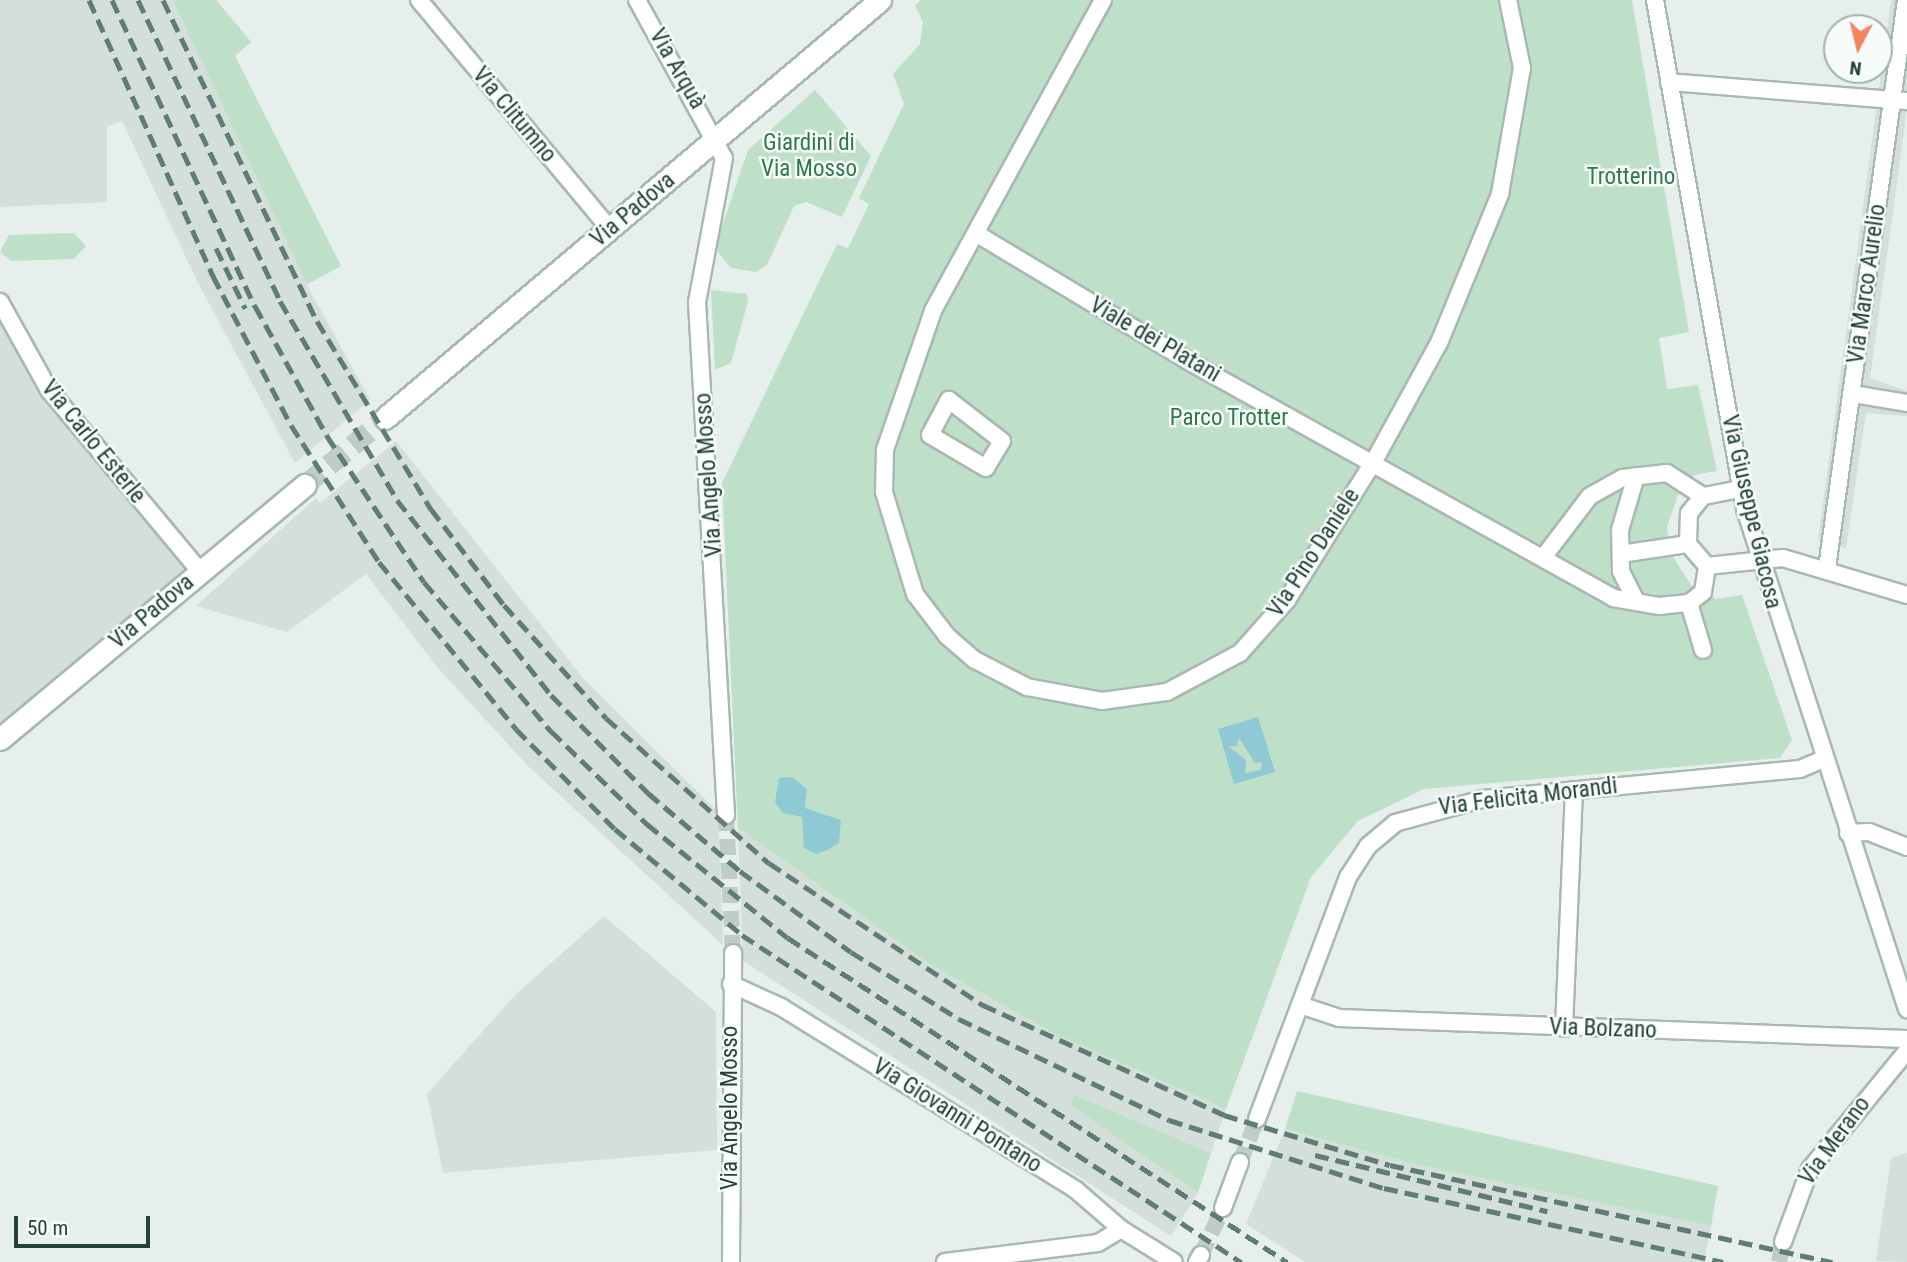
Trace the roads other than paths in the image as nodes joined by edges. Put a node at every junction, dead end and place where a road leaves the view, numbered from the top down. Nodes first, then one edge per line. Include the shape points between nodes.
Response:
1 (419, 0) edge
2 (637, 0) edge
3 (880, 0) edge
4 (1103, 0) edge
5 (1508, 0) edge
6 (1655, 0) edge
7 (1906, 0) edge
8 (1669, 82) junction
9 (1899, 100) edge
10 (718, 138) junction
11 (610, 229) junction
12 (976, 234) junction
13 (0, 303) edge
14 (1853, 394) junction
15 (1907, 402) edge
16 (385, 418) tunnel mouth
17 (933, 436) joint
18 (1374, 461) junction
19 (1636, 476) junction
20 (305, 485) tunnel mouth
21 (1740, 489) junction
22 (1703, 496) junction
23 (1688, 544) junction
24 (1621, 554) junction
25 (1545, 555) junction
26 (1759, 561) junction
27 (1707, 566) junction
28 (1827, 568) junction
29 (200, 571) junction
30 (1907, 595) edge
31 (1635, 599) junction
32 (1689, 603) junction
33 (1703, 650) dead end
34 (0, 739) edge
35 (1824, 759) junction
36 (1574, 790) junction
37 (726, 815) tunnel mouth
38 (1848, 833) junction
39 (1907, 847) edge
40 (733, 953) tunnel mouth
41 (732, 984) junction
42 (1300, 1005) junction
43 (1907, 1009) edge
44 (1564, 1028) junction
45 (1907, 1039) edge
46 (1907, 1051) edge
47 (1257, 1119) tunnel mouth
48 (1240, 1162) tunnel mouth
49 (1223, 1208) tunnel mouth
50 (1121, 1229) junction
51 (1783, 1242) tunnel mouth
52 (730, 1262) edge
53 (945, 1262) edge
54 (1174, 1262) edge

1 - 11 street, Via Clitumno
2 - 10 street, Via Arquà
3 - 10 street, Via Padova
4 - 12 street, Via Pino Daniele
5 - 18 street, Via Pino Daniele via 1522,68 1500,194 1439,342
6 - 8 street, Via Giuseppe Giacosa
7 - 9 street, Via Marco Aurelio
8 - 9 street
8 - 21 street, Via Giuseppe Giacosa
9 - 14 street, Via Marco Aurelio
10 - 11 street, Via Padova
10 - 37 street, Via Angelo Mosso via 723,169 697,302
11 - 16 street, Via Padova
12 - 18 street, Viale dei Platani via 1188,361
12 - 18 street, Via Pino Daniele via 919,348 885,450 884,492 915,594 947,636 1001,676 1055,696 1122,701 1167,692 1218,668 1248,645 1287,600
13 - 29 street, Via Carlo Esterle via 40,377
14 - 15 street
14 - 28 street, Via Marco Aurelio
17 - 17 street via 930,430 949,400 1002,441 986,468
18 - 25 street, Viale dei Platani
19 - 22 street via 1667,474
19 - 24 street via 1620,530
19 - 25 street via 1590,496
20 - 29 street, Via Padova
21 - 22 street
21 - 26 street, Via Giuseppe Giacosa
22 - 23 street via 1689,513
23 - 24 street
23 - 27 street
24 - 31 street via 1621,571
25 - 31 street, Viale dei Platani via 1613,598
26 - 27 street
26 - 28 street via 1783,558
26 - 35 street, Via Giuseppe Giacosa
27 - 32 street via 1703,592
28 - 30 street
29 - 34 street, Via Padova
31 - 32 street via 1659,606
32 - 33 street
35 - 36 street, Via Felicita Morandi via 1800,769
35 - 38 street, Via Giuseppe Giacosa
36 - 42 street, Via Felicita Morandi via 1448,805 1389,827 1348,877
36 - 44 street
38 - 39 street via 1869,832
38 - 43 street, Via Giuseppe Giacosa
40 - 41 street, Via Angelo Mosso
41 - 50 street, Via Giovanni Pontano via 781,1007 1076,1190
41 - 52 street, Via Angelo Mosso
42 - 44 street, Via Bolzano via 1339,1018
42 - 47 street, Via Felicita Morandi
44 - 45 street, Via Bolzano
46 - 51 street, Via Merano via 1816,1160
48 - 49 street
50 - 53 street via 1098,1243
50 - 54 street, Via Giovanni Pontano

